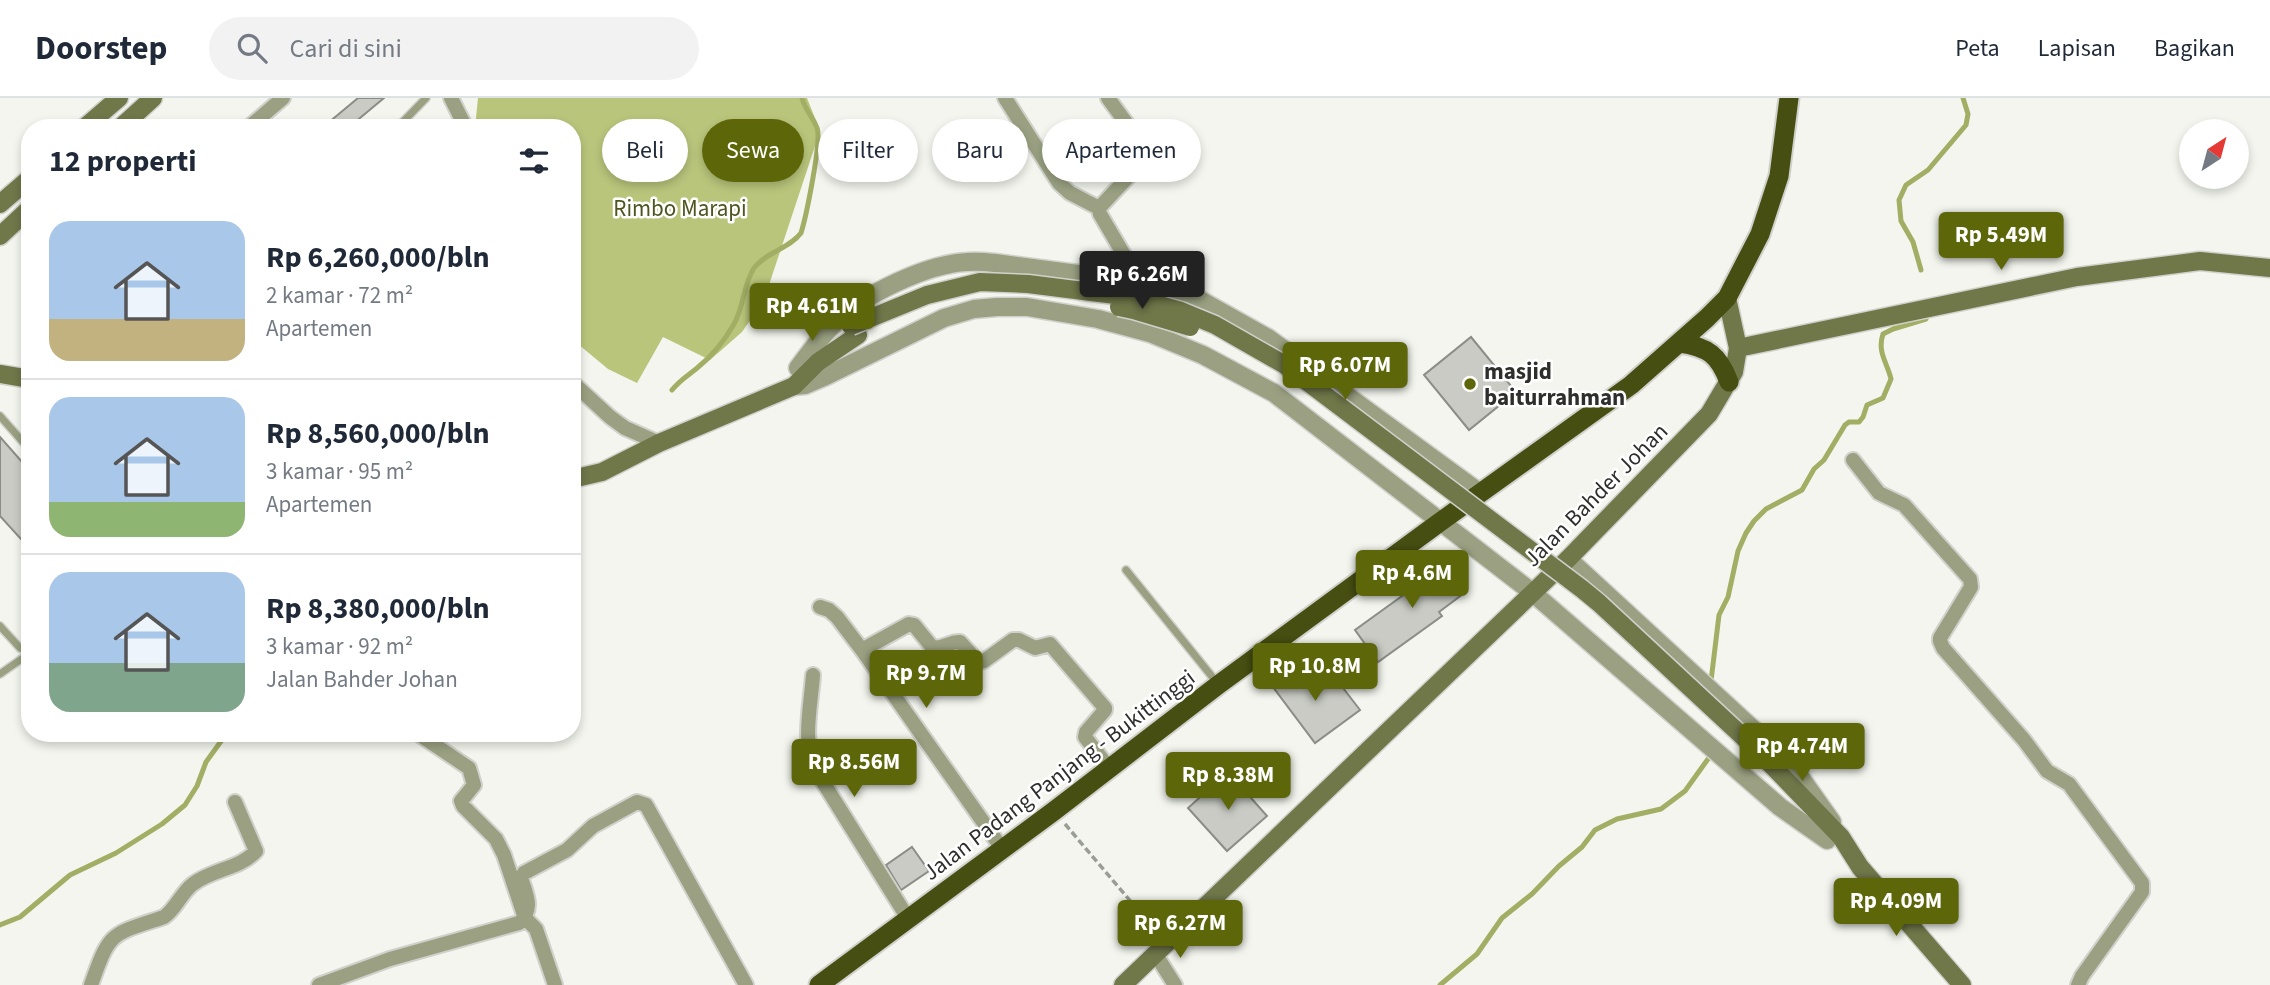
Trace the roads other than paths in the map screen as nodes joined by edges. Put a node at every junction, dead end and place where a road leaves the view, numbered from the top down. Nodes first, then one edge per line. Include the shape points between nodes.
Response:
1 (153, 98) edge
2 (284, 98) edge
3 (426, 98) edge
4 (451, 98) edge
5 (1005, 98) edge
6 (1108, 98) edge
7 (1789, 98) edge
8 (116, 100) edge
9 (94, 119) edge
10 (120, 119) edge
11 (131, 119) edge
12 (259, 119) edge
13 (406, 119) edge
14 (462, 119) edge
15 (21, 186) edge
16 (0, 204) edge
17 (1099, 208) junction
18 (21, 216) edge
19 (0, 236) edge
20 (2270, 268) edge
21 (1140, 282) junction
22 (1727, 298) junction
23 (1680, 342) junction
24 (1738, 348) junction
25 (0, 374) edge
26 (796, 377) junction
27 (21, 378) edge
28 (1729, 382) junction
29 (581, 390) edge
30 (0, 416) edge
31 (21, 440) edge
32 (659, 443) junction
33 (1853, 460) dead end
34 (581, 477) edge
35 (1480, 493) junction
36 (1440, 522) junction
37 (1568, 559) junction
38 (1126, 570) dead end
39 (1533, 593) junction
40 (820, 607) dead end
41 (0, 626) edge
42 (21, 648) edge
43 (862, 650) junction
44 (21, 659) edge
45 (0, 674) edge
46 (813, 675) dead end
47 (1218, 685) junction
48 (430, 742) edge
49 (1109, 768) junction
50 (236, 802) dead end
51 (1834, 838) junction
52 (1003, 850) junction
53 (525, 918) junction
54 (909, 920) junction
55 (1161, 949) junction
56 (91, 985) edge
57 (319, 985) edge
58 (555, 985) edge
59 (746, 985) edge
60 (821, 985) edge
61 (1123, 985) edge
62 (1175, 985) edge
63 (1962, 985) edge
64 (2078, 985) edge

1 - 11 main road
2 - 12 street
3 - 13 lane
4 - 14 street
5 - 17 street via 1063,189
6 - 17 street via 1146,156
7 - 22 highway, Jalan Padang Panjang - Bukittinggi via 1779,176 1760,233
8 - 9 main road
8 - 10 street
15 - 16 main road
17 - 21 street
18 - 19 main road
20 - 24 main road via 2200,261 2077,277
21 - 26 street via 995,263 942,266 881,290 850,309 823,336
21 - 35 street via 1193,296 1268,338
22 - 23 highway, Jalan Padang Panjang - Bukittinggi
22 - 24 main road, Jalan Bahder Johan
23 - 28 highway via 1698,346 1718,359
23 - 35 highway, Jalan Padang Panjang - Bukittinggi via 1632,385
24 - 28 main road, Jalan Bahder Johan
25 - 27 main road
26 - 32 main road via 774,394
26 - 36 street via 805,384 826,376 944,318 974,309 1027,307 1098,319 1150,333 1203,355 1274,393
26 - 51 main road, bridge via 854,331 928,295 980,282 1131,297 1215,325 1285,365 1582,589 1750,750
28 - 37 main road, Jalan Bahder Johan via 1709,414
29 - 32 street via 625,428
30 - 31 lane
32 - 34 main road via 602,472
33 - 64 street via 1879,493 1905,505 1970,579 1971,587 1940,638 1943,648 2048,771 2069,784 2141,884 2142,892
35 - 36 highway, Jalan Padang Panjang - Bukittinggi
36 - 39 street
36 - 47 highway, Jalan Padang Panjang - Bukittinggi
37 - 39 main road, Jalan Bahder Johan
37 - 51 street via 1791,764 1820,803
38 - 47 lane
39 - 51 street via 1780,807
39 - 55 main road, Jalan Bahder Johan
40 - 43 street via 837,617
41 - 42 lane
43 - 49 street via 909,624 932,648 960,642 978,662 1013,640 1035,648 1050,644 1105,708 1085,737
43 - 52 street
44 - 45 lane
46 - 54 street via 809,757
47 - 49 highway, Jalan Padang Panjang - Bukittinggi
48 - 53 street via 469,768 474,785 461,802 496,839
49 - 52 highway, Jalan Padang Panjang - Bukittinggi
50 - 56 street via 256,851 249,859 192,884 169,914 116,935 104,950
51 - 63 main road
52 - 54 highway, Jalan Padang Panjang - Bukittinggi
53 - 57 street
53 - 58 street via 536,929
53 - 59 street via 530,905 521,878 524,873 567,850 593,826 642,802
54 - 60 highway, Jalan Padang Panjang - Bukittinggi
55 - 61 main road, Jalan Bahder Johan
55 - 62 street

